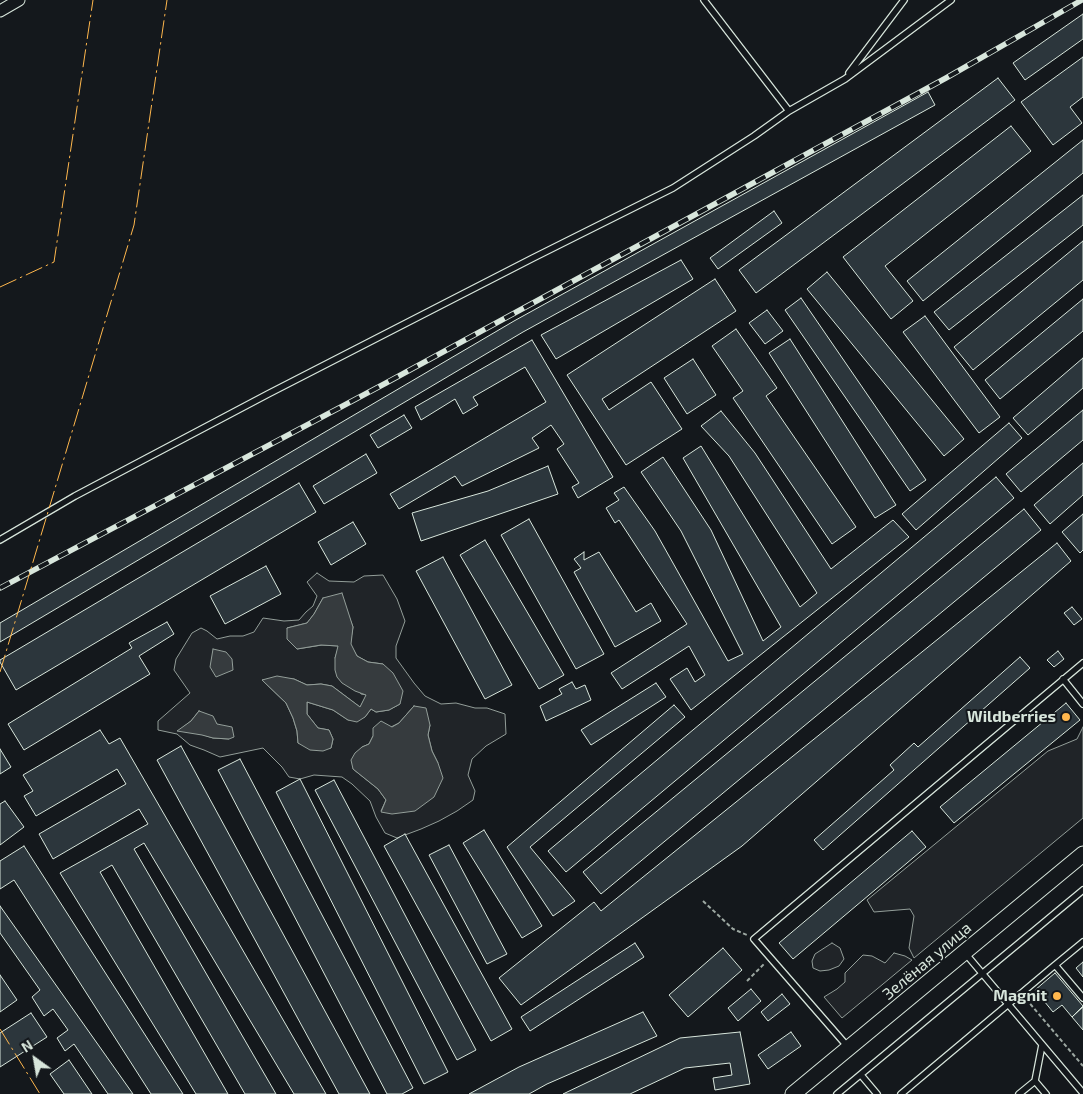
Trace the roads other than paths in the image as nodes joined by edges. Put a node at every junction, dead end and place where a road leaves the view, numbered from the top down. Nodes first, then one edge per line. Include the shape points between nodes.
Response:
1 (19, 0) edge
2 (704, 0) edge
3 (904, 0) edge
4 (951, 0) edge
5 (0, 11) edge
6 (844, 79) junction
7 (789, 111) junction
8 (0, 540) edge
9 (1083, 663) edge
10 (1063, 680) junction
11 (1083, 704) edge
12 (1083, 854) edge
13 (1083, 890) edge
14 (1083, 942) edge
15 (964, 952) junction
16 (1055, 965) junction
17 (983, 974) junction
18 (1083, 998) edge
19 (1008, 1004) junction
20 (1042, 1045) junction
21 (849, 1048) junction
22 (861, 1075) junction
23 (1035, 1081) junction
24 (1083, 1093) edge
25 (793, 1094) edge
26 (837, 1094) edge
27 (877, 1094) edge
28 (901, 1094) edge
29 (1019, 1094) edge
30 (1046, 1094) edge

1 - 5 street
2 - 7 lane
3 - 6 lane
4 - 6 lane
6 - 7 lane
7 - 8 lane via 673,188 268,394 75,496
9 - 10 lane
10 - 11 lane
10 - 21 lane via 754,939
12 - 15 main road, Зелёная улица
13 - 17 lane
14 - 16 lane
15 - 17 lane
15 - 21 main road, Зелёная улица
16 - 18 lane
16 - 19 lane
17 - 19 lane
17 - 22 lane
19 - 20 lane
19 - 28 lane
20 - 23 lane
20 - 24 lane
21 - 25 main road, Зелёная улица
22 - 26 lane
22 - 27 lane
23 - 29 lane
23 - 30 lane

